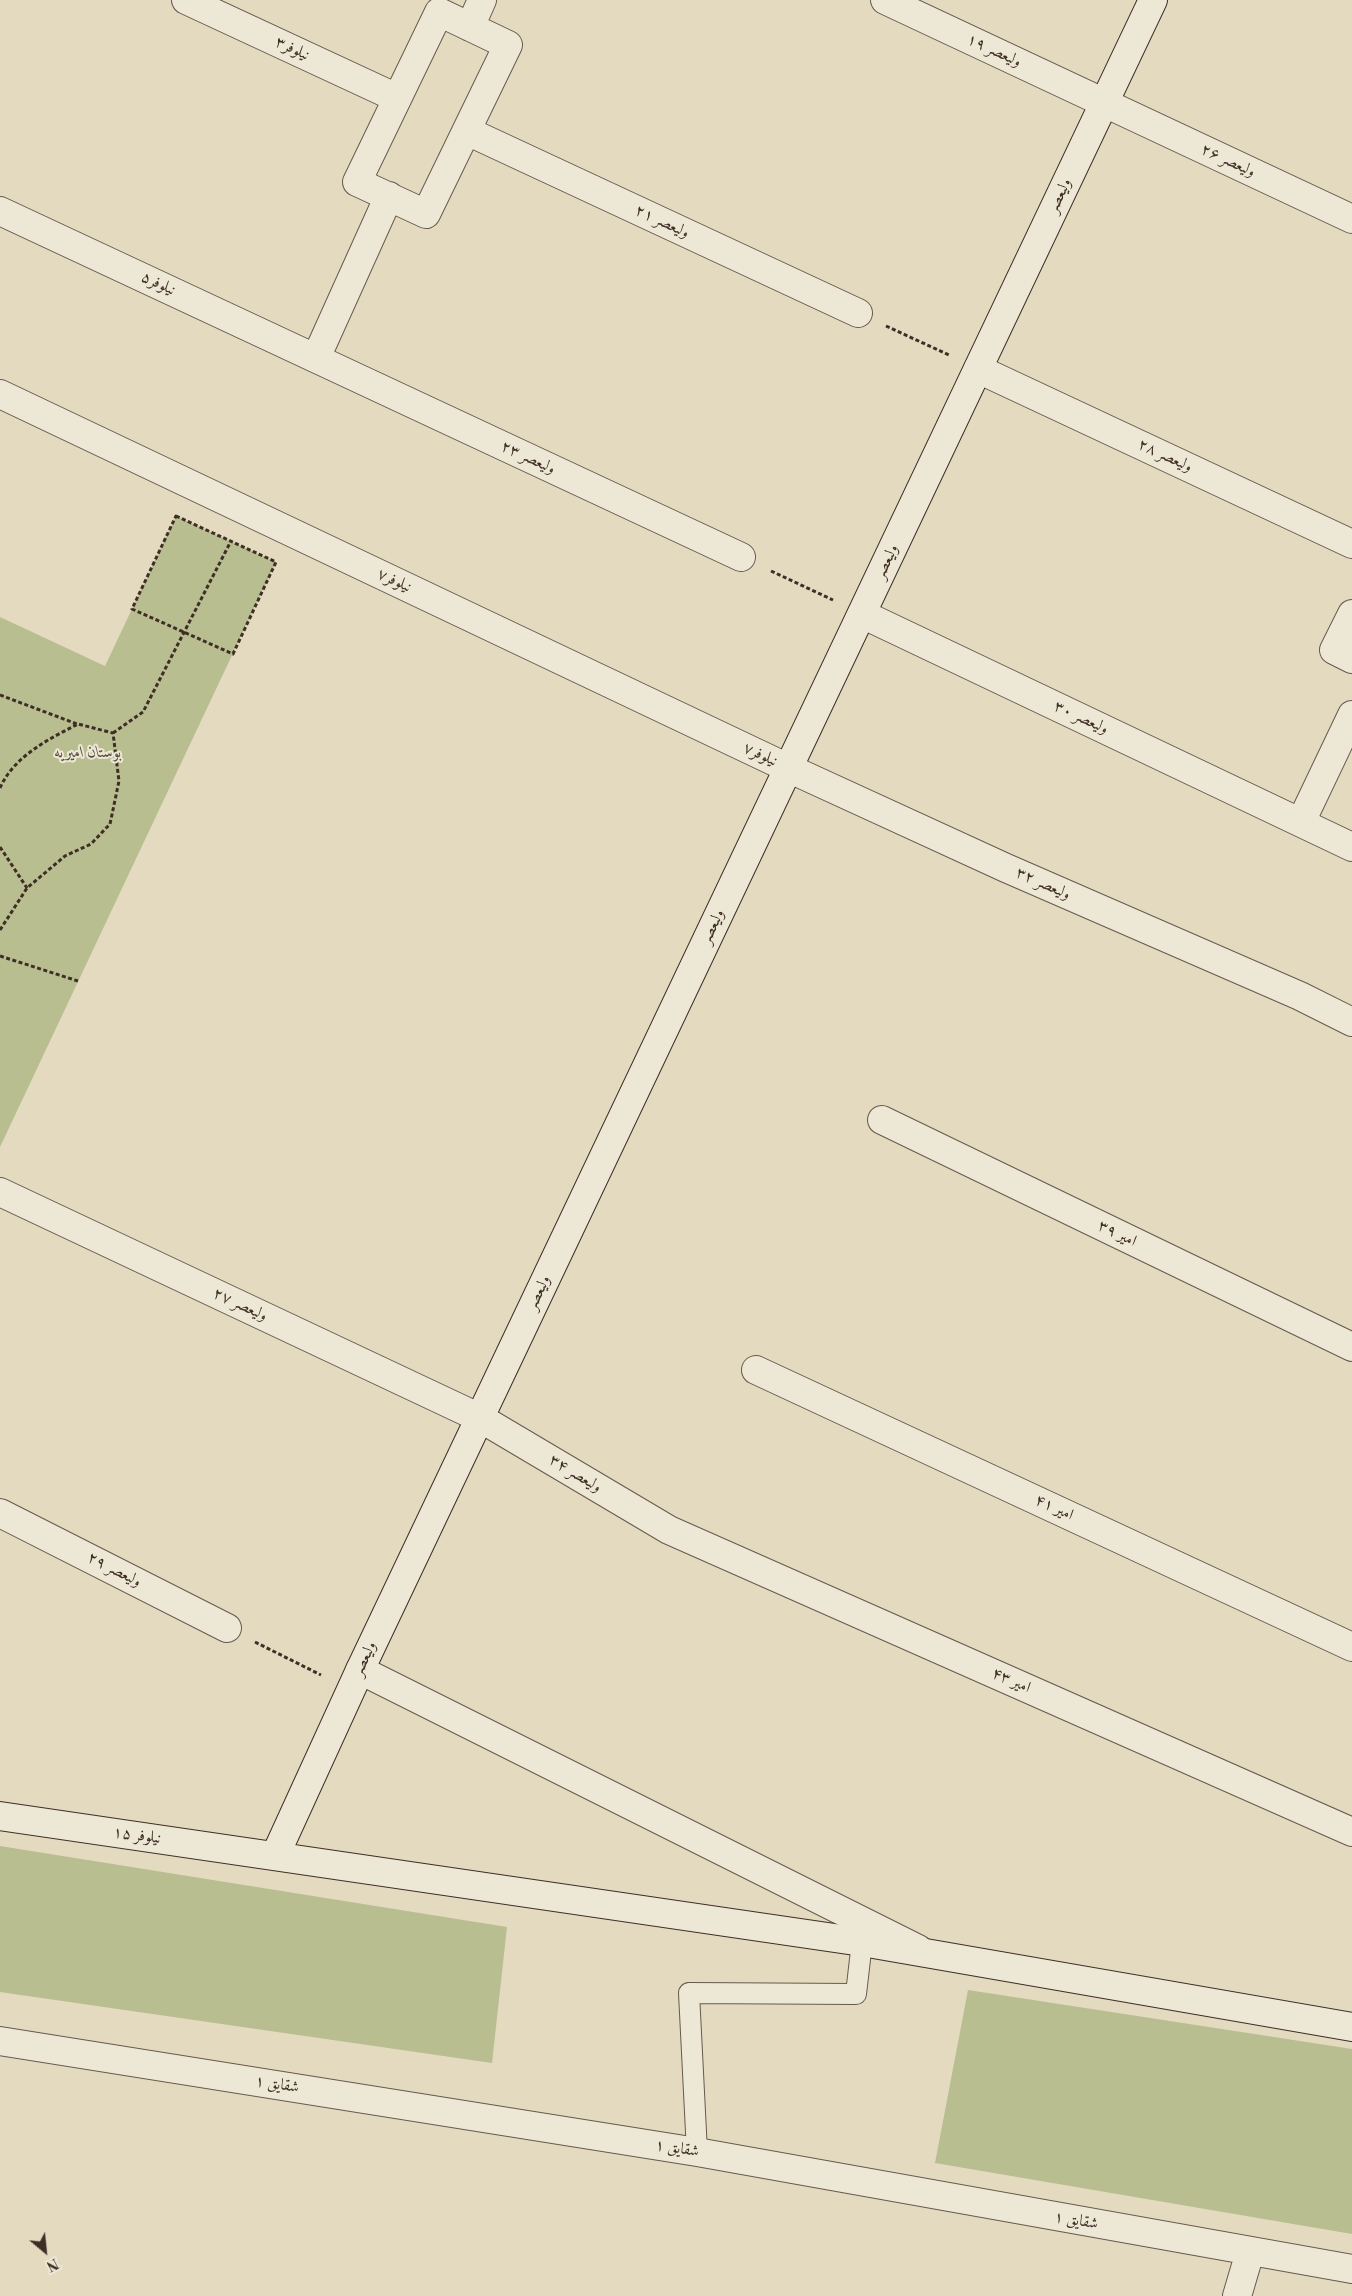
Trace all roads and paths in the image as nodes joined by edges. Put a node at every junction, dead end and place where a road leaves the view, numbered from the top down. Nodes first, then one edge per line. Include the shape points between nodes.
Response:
1 (186, 0) edge
2 (482, 0) edge
3 (885, 0) edge
4 (1153, 0) edge
5 (470, 27) junction
6 (397, 98) junction
7 (1104, 103) junction
8 (466, 131) junction
9 (388, 196) junction
10 (0, 210) edge
11 (1352, 219) edge
12 (858, 313) joint
13 (316, 358) junction
14 (978, 369) junction
15 (0, 394) edge
16 (231, 542) junction
17 (1352, 544) edge
18 (741, 557) joint
19 (862, 614) junction
20 (1352, 614) edge
21 (184, 632) junction
22 (1352, 659) edge
23 (0, 695) edge
24 (1352, 715) edge
25 (78, 724) junction
26 (113, 733) junction
27 (788, 768) junction
28 (0, 788) edge
29 (1301, 822) junction
30 (0, 847) edge
31 (1352, 847) edge
32 (27, 888) junction
33 (0, 930) edge
34 (0, 956) edge
35 (78, 980) dead end
36 (1352, 1022) edge
37 (882, 1120) dead end
38 (0, 1192) edge
39 (1352, 1348) edge
40 (756, 1370) dead end
41 (480, 1418) junction
42 (0, 1512) edge
43 (669, 1530) joint
44 (227, 1628) joint
45 (1352, 1647) edge
46 (356, 1680) junction
47 (0, 1816) edge
48 (1352, 1832) edge
49 (274, 1856) junction
50 (862, 1942) junction
51 (927, 1953) junction
52 (1352, 2027) edge
53 (0, 2041) edge
54 (698, 2152) junction
55 (1250, 2252) junction
56 (1352, 2269) edge
57 (1237, 2296) edge

1 - 6 street, نیلوفر۳
2 - 5 street
3 - 7 street, ولیعصر ۱۹
4 - 7 street, ولیعصر
5 - 6 street via 439,12
5 - 8 street via 508,45
6 - 9 street via 357,182
7 - 11 street, ولیعصر ۲۶
7 - 14 street, ولیعصر
8 - 9 street via 426,214
8 - 12 street, ولیعصر ۲۱
9 - 13 street
10 - 13 street, نیلوفر۵
12 - 14 path
13 - 18 street, ولیعصر ۲۳
14 - 17 street, ولیعصر ۲۸
14 - 19 street, ولیعصر
15 - 27 street, نیلوفر۷
16 - 21 path
16 - 21 path via 276,562 233,654
16 - 21 path via 176,516 132,609
18 - 19 path
19 - 27 street, ولیعصر
19 - 29 street, ولیعصر ۳۰
20 - 22 street via 1334,650
21 - 26 path via 142,712
23 - 25 path
24 - 29 street
25 - 26 path
25 - 28 path via 41,743 6,775
26 - 32 path via 119,781 110,824 91,844 65,856
27 - 36 street, ولیعصر ۳۲
27 - 41 street, ولیعصر
29 - 31 street, ولیعصر ۳۰
30 - 32 path
32 - 33 path
34 - 35 path
37 - 39 street, امیر ۳۹
38 - 41 street, ولیعصر ۲۷
40 - 45 street, امیر ۴۱
41 - 43 street, ولیعصر ۳۴
41 - 46 street, ولیعصر
42 - 44 street, ولیعصر ۲۹
43 - 48 street, امیر ۴۳
44 - 46 path
46 - 49 street, ولیعصر
46 - 51 street
47 - 49 street, نیلوفر ۱۵
49 - 50 street, نیلوفر ۱۵
50 - 51 street, نیلوفر ۱۵
50 - 54 lane via 856,1994 689,1993
51 - 52 street, نیلوفر ۱۵
53 - 54 street, شقایق ۱
54 - 55 street, شقایق ۱
55 - 56 street, شقایق ۱
55 - 57 street

